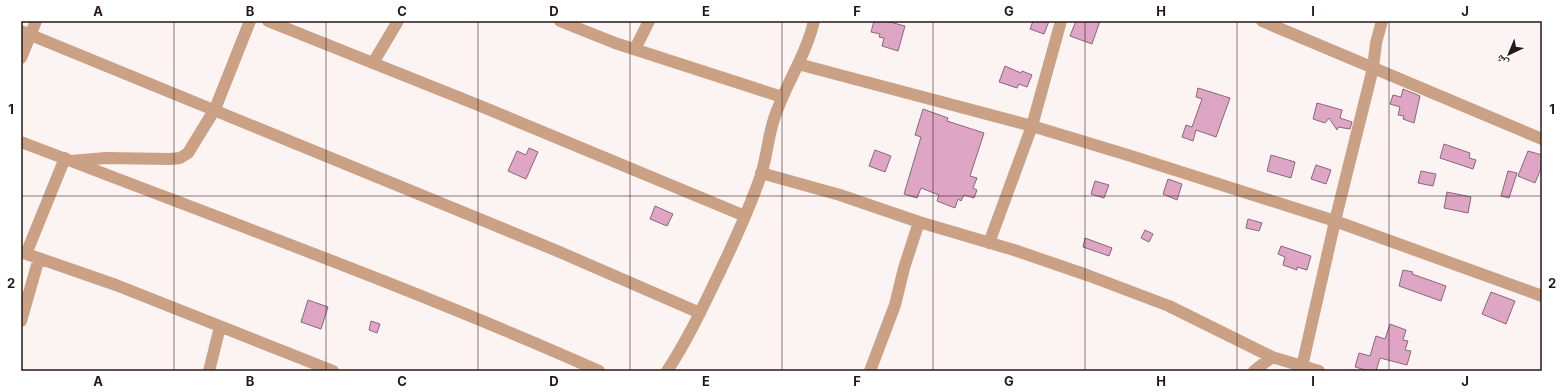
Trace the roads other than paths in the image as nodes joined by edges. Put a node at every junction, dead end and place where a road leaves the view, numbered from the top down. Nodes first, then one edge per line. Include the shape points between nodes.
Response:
1 (36, 21) edge
2 (250, 21) edge
3 (268, 21) edge
4 (398, 21) edge
5 (560, 21) edge
6 (649, 21) edge
7 (814, 21) edge
8 (1062, 21) edge
9 (1262, 21) edge
10 (1382, 21) edge
11 (26, 33) edge
12 (635, 49) junction
13 (21, 58) edge
14 (373, 63) junction
15 (798, 64) junction
16 (1373, 68) junction
17 (782, 97) junction
18 (215, 109) junction
19 (1032, 126) junction
20 (1542, 139) edge
21 (21, 142) edge
22 (68, 160) junction
23 (761, 173) junction
24 (745, 216) junction
25 (1334, 221) junction
26 (919, 222) junction
27 (989, 243) junction
28 (24, 253) edge
29 (40, 258) junction
30 (1542, 296) edge
31 (700, 313) junction
32 (21, 321) edge
33 (220, 327) junction
34 (1272, 357) junction
35 (1302, 368) edge
36 (209, 371) edge
37 (333, 371) edge
38 (599, 371) edge
39 (668, 371) edge
40 (870, 371) edge
41 (1254, 371) edge
42 (1319, 371) edge

1 - 11 street
2 - 18 street
3 - 14 street
4 - 14 street
5 - 12 street
6 - 12 street
7 - 15 street
8 - 19 street
9 - 16 street
10 - 16 street
11 - 13 street
11 - 18 street
12 - 17 street
14 - 24 street
15 - 17 street
15 - 19 street
16 - 20 street
16 - 25 street
17 - 23 street
18 - 22 street via 188,153 180,158
18 - 31 street
19 - 25 street
19 - 27 street
21 - 22 street
22 - 28 street
22 - 38 street via 335,261 517,334
23 - 24 street
23 - 26 street via 840,195
24 - 31 street
25 - 30 street
25 - 35 street
26 - 27 street
26 - 40 street via 895,305
27 - 34 street via 1087,275 1169,306
28 - 29 street
29 - 32 street
29 - 33 street
31 - 39 street
33 - 36 street
33 - 37 street
34 - 35 street
34 - 41 street
35 - 42 street

